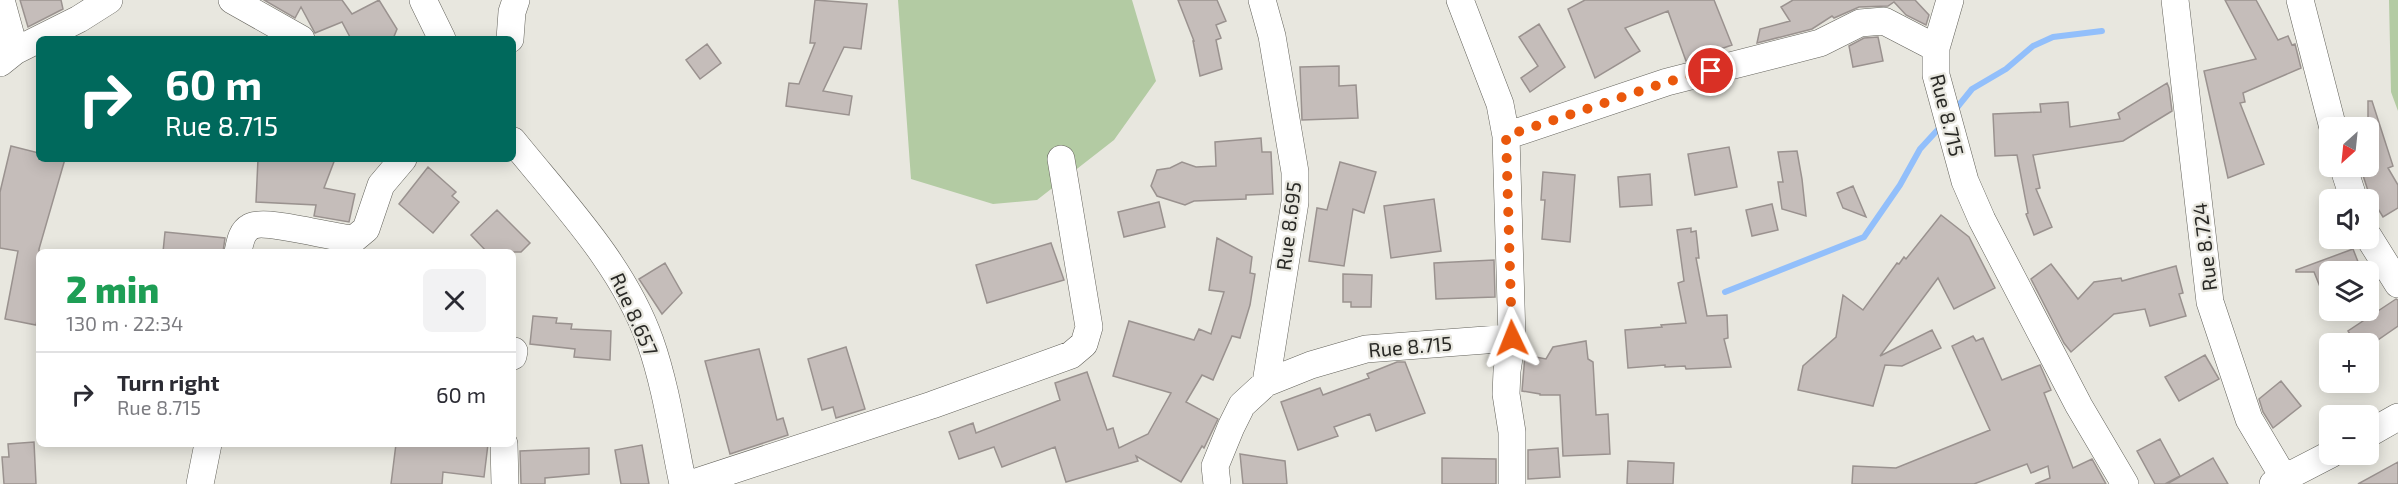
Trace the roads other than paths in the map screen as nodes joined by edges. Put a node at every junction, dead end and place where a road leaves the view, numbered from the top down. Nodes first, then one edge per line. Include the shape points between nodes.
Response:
1 (1, 0) edge
2 (109, 0) edge
3 (232, 0) edge
4 (423, 0) edge
5 (516, 0) edge
6 (1262, 0) edge
7 (1460, 0) edge
8 (1950, 0) edge
9 (2175, 0) edge
10 (2300, 0) edge
11 (47, 36) edge
12 (296, 36) edge
13 (441, 36) edge
14 (510, 36) edge
15 (36, 42) edge
16 (1936, 48) junction
17 (7, 57) edge
18 (2330, 117) edge
19 (1506, 136) junction
20 (516, 145) edge
21 (1061, 159) dead end
22 (400, 162) edge
23 (239, 249) edge
24 (2376, 249) edge
25 (2398, 284) edge
26 (1512, 338) junction
27 (1266, 383) junction
28 (2398, 417) edge
29 (2379, 428) edge
30 (207, 447) edge
31 (504, 447) edge
32 (2319, 460) edge
33 (2279, 481) edge
34 (200, 484) edge
35 (505, 484) edge
36 (682, 484) edge
37 (690, 484) edge
38 (1217, 484) edge
39 (1512, 484) edge
40 (2125, 484) edge

1 - 17 street
2 - 11 street
3 - 12 street
4 - 13 street
5 - 14 street
6 - 27 street, Rue 8.695 via 1272,36 1295,172 1295,202
7 - 19 street via 1500,105
8 - 16 street
9 - 33 street, Rue 8.724 via 2210,302 2248,418
10 - 18 street
15 - 17 street
16 - 19 street, Rue 8.715 via 1884,21 1860,23 1820,43 1667,82
16 - 40 street, Rue 8.715 via 1936,75 1965,182 1977,210 2079,406
19 - 26 street
20 - 36 street, Rue 8.657 via 609,260 635,306 656,360
21 - 37 street via 1089,327 1084,344 1071,355 942,401
22 - 23 street via 381,185 366,229 354,239 265,224 250,226 241,236
24 - 25 street
26 - 27 street, Rue 8.715 via 1366,349 1311,364
26 - 39 street via 1506,394 1512,432
27 - 38 street, Rue 8.715 via 1242,405 1231,427 1215,466
28 - 29 street
30 - 34 street
31 - 35 street
32 - 33 street

